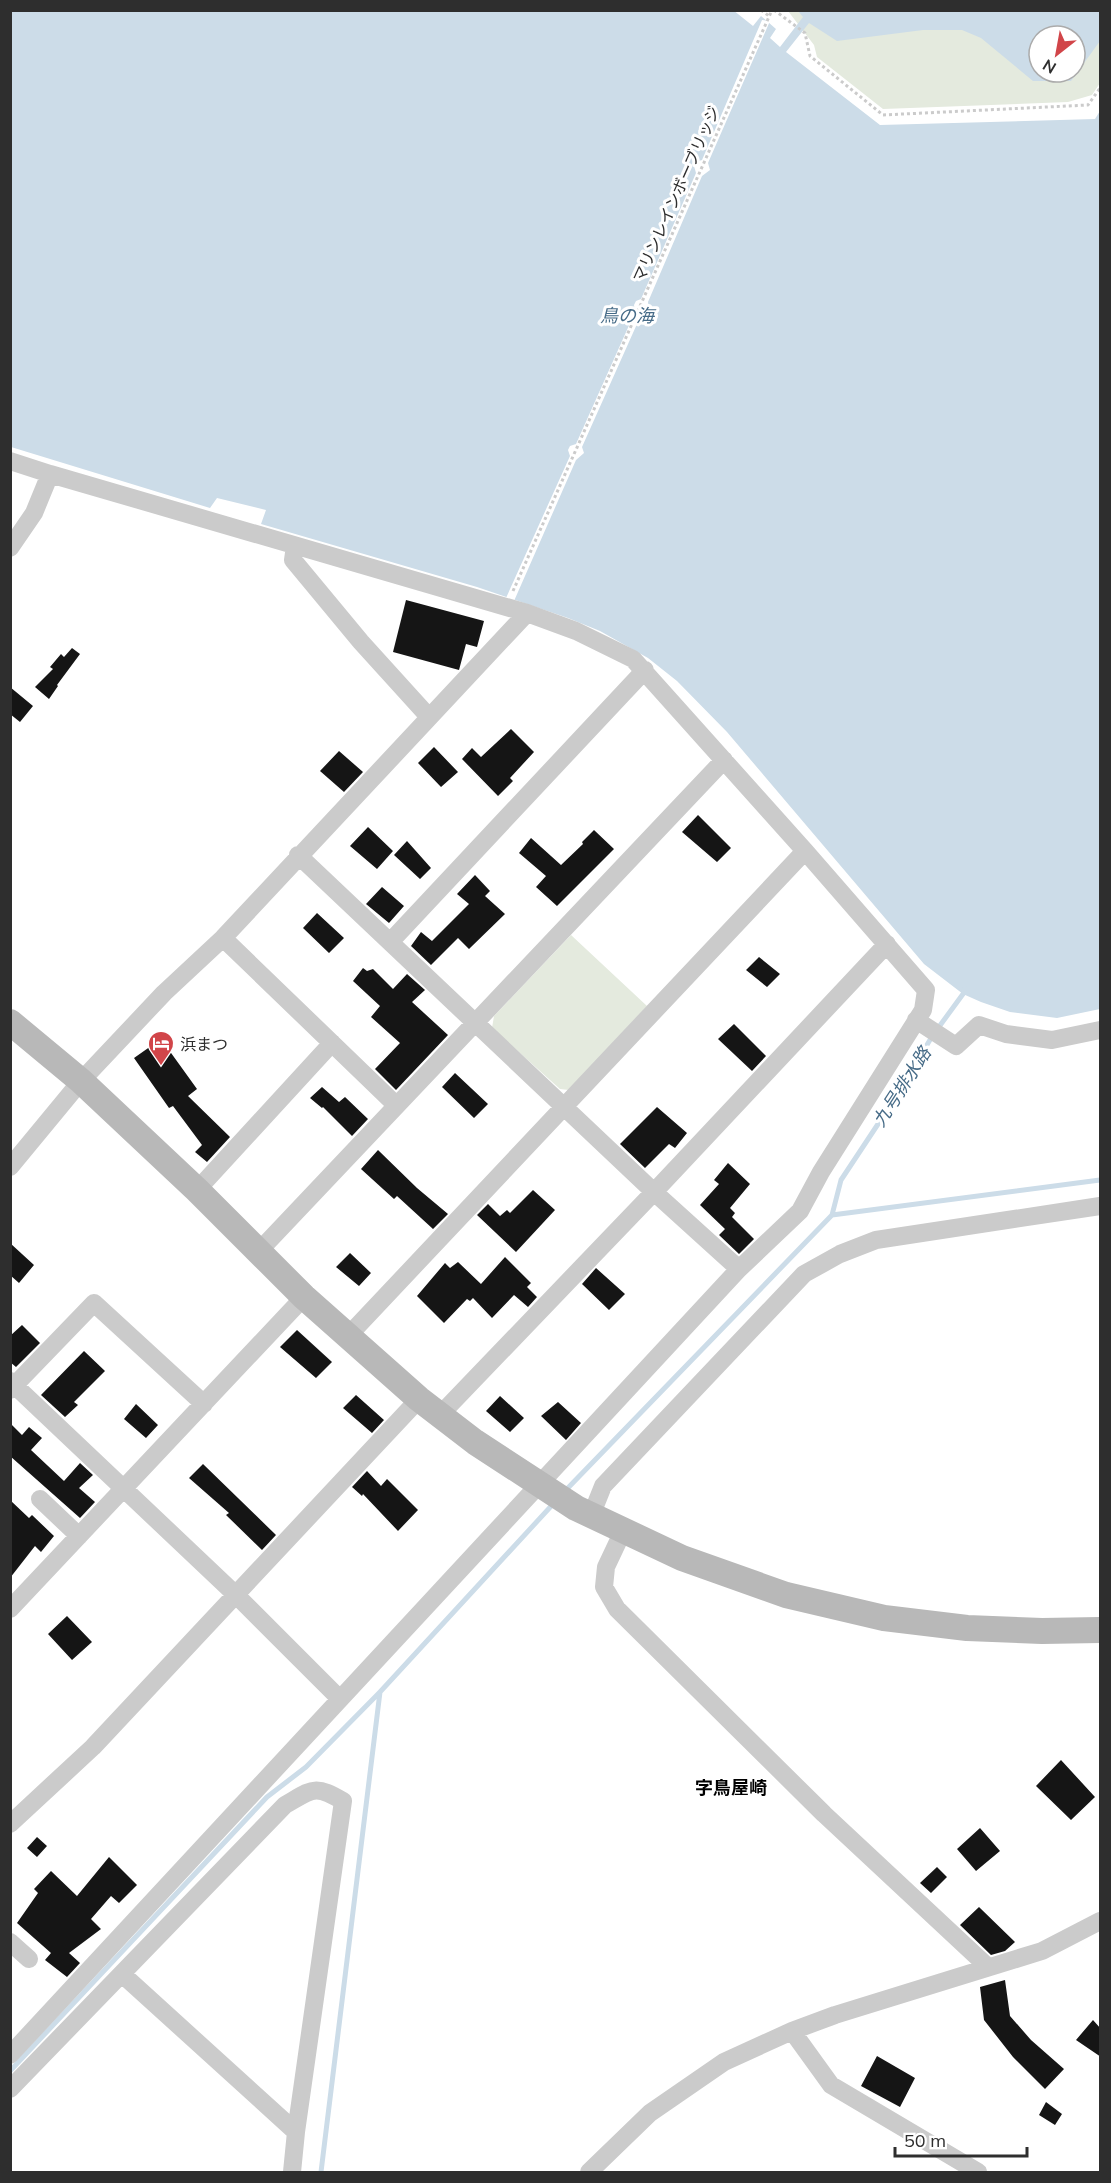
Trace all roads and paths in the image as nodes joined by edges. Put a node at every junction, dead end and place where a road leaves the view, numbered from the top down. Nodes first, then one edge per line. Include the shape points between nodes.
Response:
1 (761, 10) edge
2 (773, 10) edge
3 (769, 16) junction
4 (1101, 88) edge
5 (10, 460) edge
6 (50, 474) junction
7 (295, 546) junction
8 (10, 548) edge
9 (506, 606) junction
10 (527, 613) junction
11 (645, 670) junction
12 (429, 717) junction
13 (724, 760) junction
14 (806, 851) junction
15 (298, 855) junction
16 (223, 938) junction
17 (391, 941) junction
18 (887, 945) junction
19 (10, 1022) edge
20 (476, 1022) junction
21 (920, 1023) junction
22 (1101, 1030) edge
23 (332, 1043) junction
24 (81, 1081) junction
25 (396, 1106) junction
26 (566, 1107) junction
27 (13, 1159) edge
28 (196, 1190) junction
29 (654, 1192) junction
30 (1101, 1206) edge
31 (258, 1252) junction
32 (739, 1269) junction
33 (304, 1297) junction
34 (348, 1336) junction
35 (12, 1385) edge
36 (419, 1399) junction
37 (204, 1404) junction
38 (440, 1415) junction
39 (123, 1488) junction
40 (545, 1489) junction
41 (40, 1498) dead end
42 (584, 1512) junction
43 (623, 1532) junction
44 (79, 1536) junction
45 (236, 1595) junction
46 (11, 1606) edge
47 (1101, 1630) edge
48 (340, 1699) junction
49 (10, 1824) edge
50 (1101, 1921) edge
51 (10, 1942) edge
52 (29, 1959) dead end
53 (988, 1967) junction
54 (122, 1974) junction
55 (792, 2031) junction
56 (10, 2055) edge
57 (10, 2089) edge
58 (296, 2132) junction
59 (292, 2172) edge
60 (589, 2172) edge
61 (978, 2172) edge

1 - 3 path
2 - 3 path, マリンレインボーブリッジ
2 - 4 path via 803,32 810,56 883,115 1088,105
3 - 9 path, マリンレインボーブリッジ
5 - 6 street
6 - 7 street
6 - 8 street via 34,513
7 - 9 street
7 - 12 street via 293,560
9 - 10 street
10 - 11 street via 586,635 633,659
10 - 12 street
11 - 13 street
11 - 17 street
12 - 15 street
13 - 14 street
13 - 20 street
14 - 18 street
14 - 26 street
15 - 16 street
15 - 17 street
16 - 23 street
16 - 24 street via 164,993
17 - 20 street
18 - 21 street via 926,990
18 - 29 street
19 - 24 street
20 - 25 street
20 - 26 street
21 - 22 street via 956,1046 980,1025 1006,1034 1052,1040
21 - 32 street via 800,1210
23 - 25 street
23 - 28 street
24 - 27 street
24 - 28 street
25 - 31 street
26 - 29 street
26 - 34 street
28 - 31 street
29 - 32 street
29 - 38 street
30 - 42 street via 876,1239 804,1274 603,1486
31 - 33 street
32 - 40 street
33 - 34 street
33 - 37 street
34 - 36 street
35 - 37 street via 94,1303
35 - 39 street
36 - 38 street
36 - 45 street
37 - 39 street
38 - 40 street
39 - 44 street
39 - 45 street
40 - 42 street
40 - 48 street
41 - 44 street
42 - 43 street
43 - 47 street via 786,1595 884,1618 967,1628
43 - 53 street via 606,1567 604,1587 617,1609 815,1806
44 - 46 street
45 - 48 street
45 - 49 street via 93,1747
48 - 56 street
50 - 53 street via 1042,1951
51 - 52 street
53 - 55 street
54 - 57 street
54 - 58 street
54 - 58 street via 285,1805 311,1790 326,1791 343,1802
55 - 60 street via 724,2062 660,2106
55 - 61 street via 831,2085
58 - 59 street

